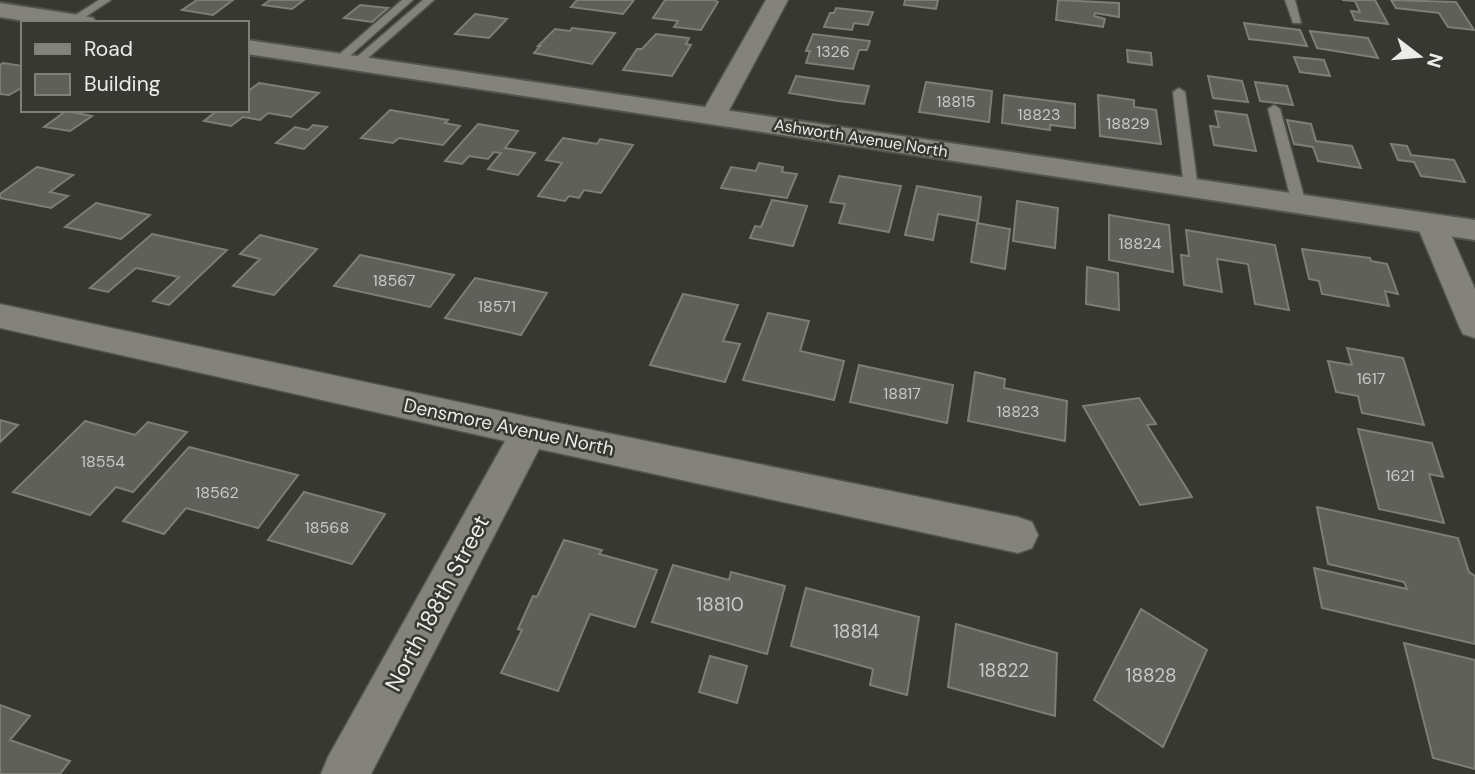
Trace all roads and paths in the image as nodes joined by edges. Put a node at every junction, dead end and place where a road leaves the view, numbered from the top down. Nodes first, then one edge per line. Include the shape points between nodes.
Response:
1 (106, 0) edge
2 (408, 0) edge
3 (429, 0) edge
4 (777, 0) edge
5 (1290, 0) edge
6 (0, 10) edge
7 (72, 21) edge
8 (79, 21) edge
9 (1297, 21) dead end
10 (248, 47) edge
11 (347, 62) junction
12 (1179, 92) dead end
13 (1274, 109) dead end
14 (713, 116) junction
15 (1191, 188) junction
16 (1299, 204) junction
17 (1431, 223) junction
18 (1475, 230) edge
19 (0, 316) edge
20 (1475, 326) edge
21 (529, 432) junction
22 (1018, 535) dead end
23 (345, 774) edge

1 - 8 lane
2 - 11 lane
3 - 11 lane
4 - 14 street
5 - 9 lane
6 - 7 street
10 - 11 street, Ashworth Avenue North
11 - 14 street, Ashworth Avenue North
12 - 15 lane
13 - 16 lane
14 - 15 street, Ashworth Avenue North
15 - 16 street, Ashworth Avenue North
16 - 17 street, Ashworth Avenue North
17 - 18 street, Ashworth Avenue North
17 - 20 street
19 - 21 street, Densmore Avenue North
21 - 22 street, Densmore Avenue North
21 - 23 street, North 188th Street

